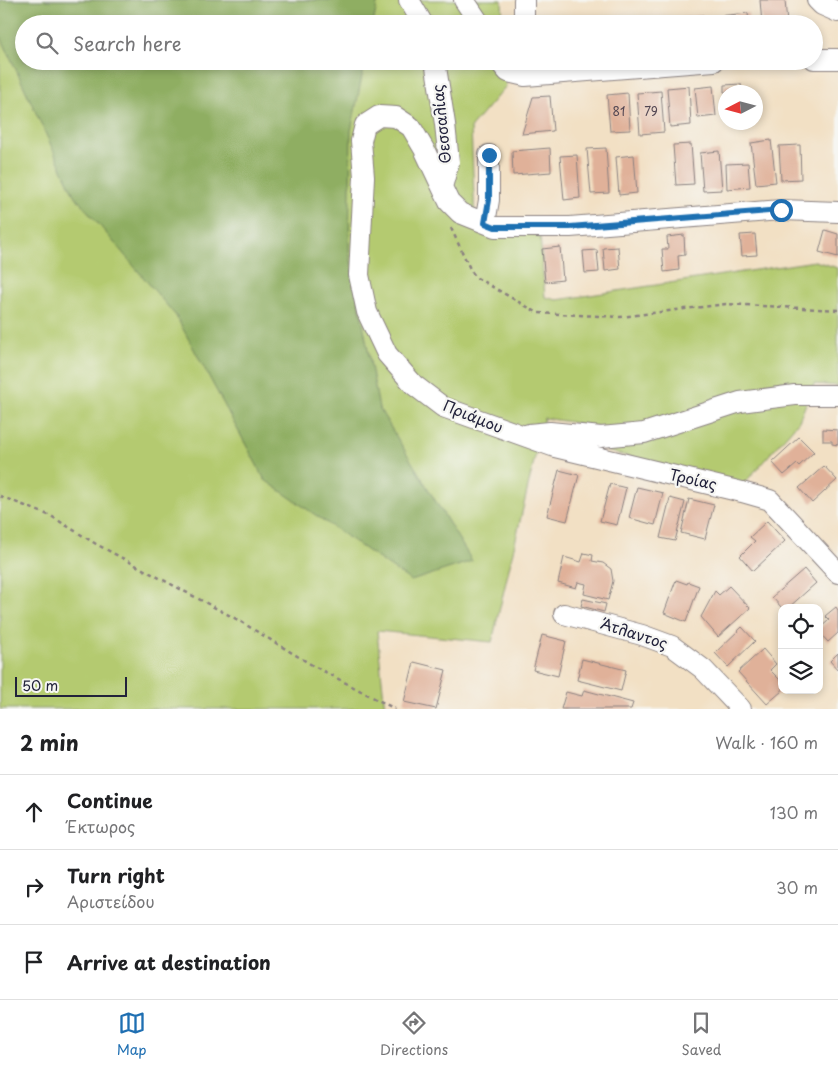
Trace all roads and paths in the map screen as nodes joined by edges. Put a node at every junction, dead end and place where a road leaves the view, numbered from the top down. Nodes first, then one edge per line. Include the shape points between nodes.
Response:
1 (409, 0) edge
2 (464, 0) edge
3 (524, 0) edge
4 (817, 0) edge
5 (838, 12) edge
6 (418, 15) edge
7 (474, 15) edge
8 (524, 15) edge
9 (823, 59) edge
10 (838, 59) edge
11 (435, 70) edge
12 (506, 70) edge
13 (519, 70) edge
14 (489, 155) dead end
15 (446, 194) junction
16 (838, 212) edge
17 (485, 223) junction
18 (838, 310) edge
19 (838, 395) edge
20 (518, 434) junction
21 (0, 496) edge
22 (838, 573) edge
23 (564, 614) dead end
24 (395, 709) edge
25 (741, 709) edge

1 - 6 street
2 - 7 street
3 - 8 street
4 - 5 street
9 - 10 street
11 - 15 street, Θεσσαλίας via 448,162
12 - 13 street
14 - 17 street via 489,200
15 - 17 street via 460,213
15 - 18 path via 450,224 471,271 477,278 538,313 620,317 726,304
15 - 20 street, Πριάμου via 411,127 396,116 380,116 365,125 361,141 364,177 359,275 367,312 387,354 414,385 443,407
16 - 17 street via 781,210 570,227 495,227
19 - 20 street, Πριάμου via 795,395 740,402 644,433 601,437 550,432
20 - 22 street, Τροίας via 555,447 770,500
21 - 24 path via 51,516
23 - 25 street, Άτλαντος via 642,634 672,646 703,669

